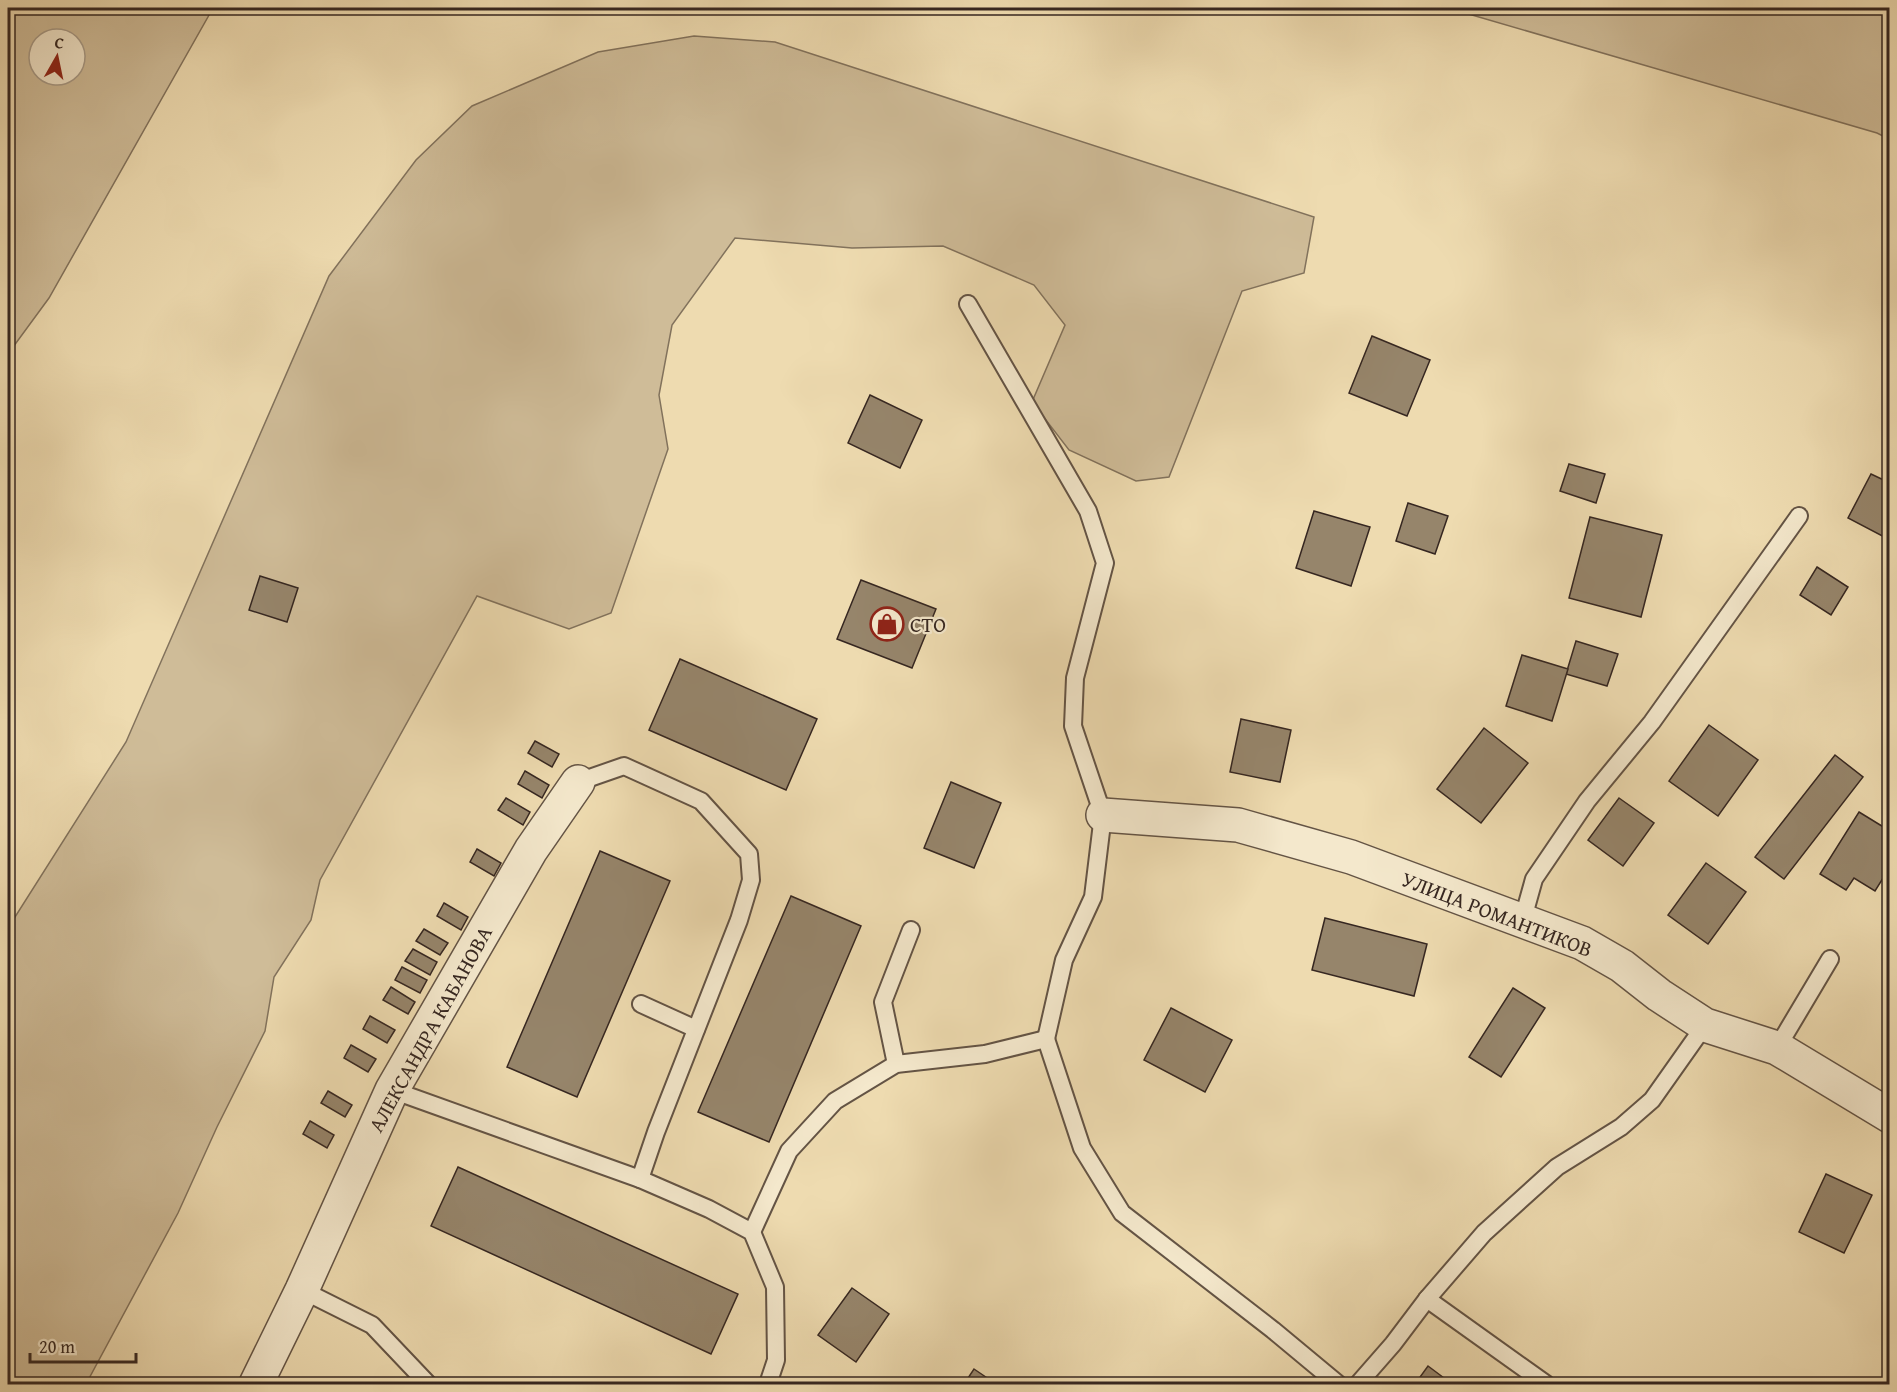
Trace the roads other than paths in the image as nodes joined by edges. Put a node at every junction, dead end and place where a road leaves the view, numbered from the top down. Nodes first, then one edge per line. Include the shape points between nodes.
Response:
1 (968, 304) dead end
2 (1800, 516) dead end
3 (578, 782) joint
4 (1103, 815) junction
5 (1522, 922) junction
6 (910, 930) dead end
7 (1830, 959) dead end
8 (641, 1004) dead end
9 (1705, 1025) junction
10 (696, 1029) junction
11 (1046, 1039) junction
12 (1778, 1047) junction
13 (896, 1064) junction
14 (392, 1090) junction
15 (1890, 1116) edge
16 (640, 1179) junction
17 (752, 1232) junction
18 (303, 1290) junction
19 (1427, 1299) junction
20 (256, 1384) edge
21 (428, 1384) edge
22 (768, 1384) edge
23 (1338, 1384) edge
24 (1358, 1384) edge
25 (1546, 1384) edge

1 - 4 lane via 1088,512 1105,563 1075,678 1073,726
2 - 5 lane via 1652,722 1587,801 1534,879
3 - 10 lane via 624,766 701,801 749,854 751,880 740,920
3 - 14 street, АЛЕКСАНДРА КАБАНОВА via 531,850
4 - 5 street, УЛИЦА РОМАНТИКОВ via 1238,825 1351,857
4 - 11 lane via 1092,897 1064,960
5 - 9 street, УЛИЦА РОМАНТИКОВ via 1592,949
6 - 13 lane via 883,1002
7 - 12 lane
8 - 10 lane
9 - 12 street, УЛИЦА РОМАНТИКОВ
9 - 19 lane via 1652,1100 1620,1127 1557,1167 1484,1233
10 - 16 lane
11 - 13 lane via 985,1054
11 - 23 lane via 1082,1148 1122,1213
12 - 15 street, УЛИЦА РОМАНТИКОВ
13 - 17 lane via 835,1101 789,1152
14 - 16 lane
14 - 18 street, АЛЕКСАНДРА КАБАНОВА
16 - 17 lane
17 - 22 lane via 775,1287 776,1360
18 - 20 street, АЛЕКСАНДРА КАБАНОВА
18 - 21 lane via 372,1325
19 - 24 lane
19 - 25 lane

